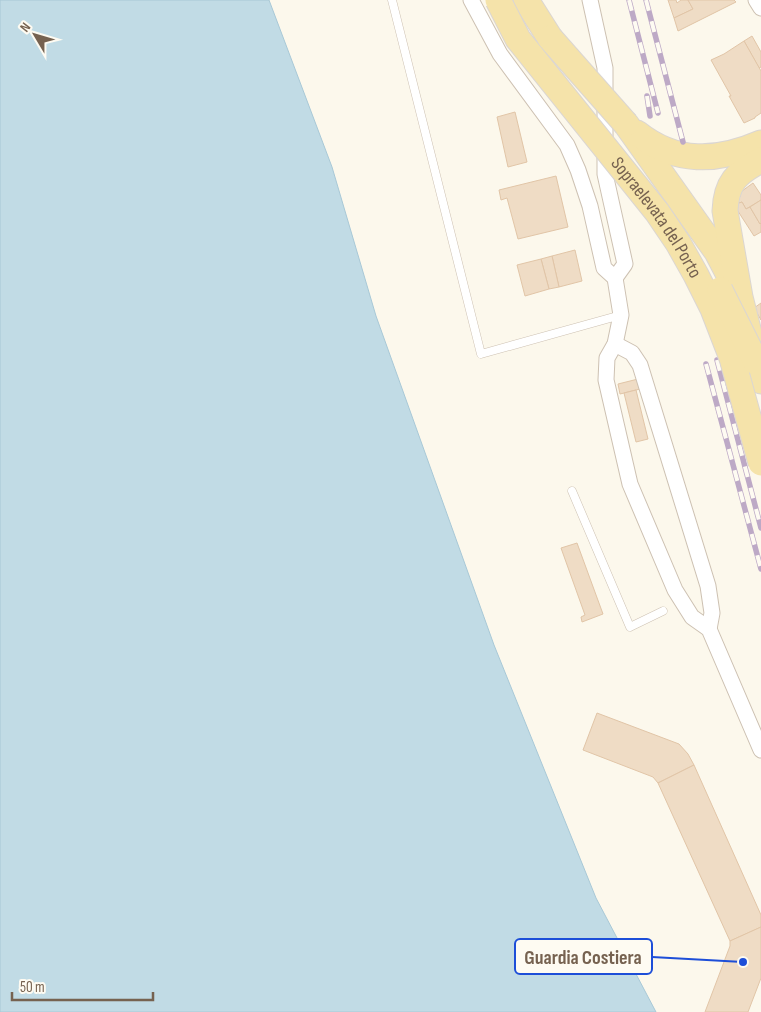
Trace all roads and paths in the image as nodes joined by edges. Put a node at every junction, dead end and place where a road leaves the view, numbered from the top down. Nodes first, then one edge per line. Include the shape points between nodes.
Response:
1 (392, 0) edge
2 (471, 0) edge
3 (498, 0) edge
4 (512, 0) edge
5 (526, 0) edge
6 (590, 0) edge
7 (756, 0) edge
8 (761, 8) edge
9 (626, 124) junction
10 (761, 143) edge
11 (761, 160) edge
12 (614, 278) junction
13 (740, 297) junction
14 (621, 315) junction
15 (614, 344) junction
16 (758, 371) edge
17 (761, 464) edge
18 (572, 491) dead end
19 (662, 611) dead end
20 (709, 629) junction
21 (761, 750) edge

1 - 14 lane via 481,354
2 - 12 street via 500,54 567,145 590,206 604,268
3 - 17 main road, Sopraelevata del Porto, bridge via 518,39 657,212 678,243 713,309 732,358
4 - 16 main road, Sopraelevata del Porto, bridge via 522,22 542,51 678,218 736,319
5 - 9 main road, bridge via 550,38
6 - 12 street via 605,68 605,174 625,264
7 - 8 street
9 - 10 main road via 648,141 686,156 720,157
9 - 13 main road via 717,252
11 - 13 main road via 735,179 728,187 726,198 725,211
12 - 14 street
13 - 16 main road
14 - 15 street
15 - 20 street via 632,353 640,365 708,586 712,613
15 - 20 street via 607,358 606,380 630,484 675,590 692,617
18 - 19 lane via 630,627
20 - 21 street

